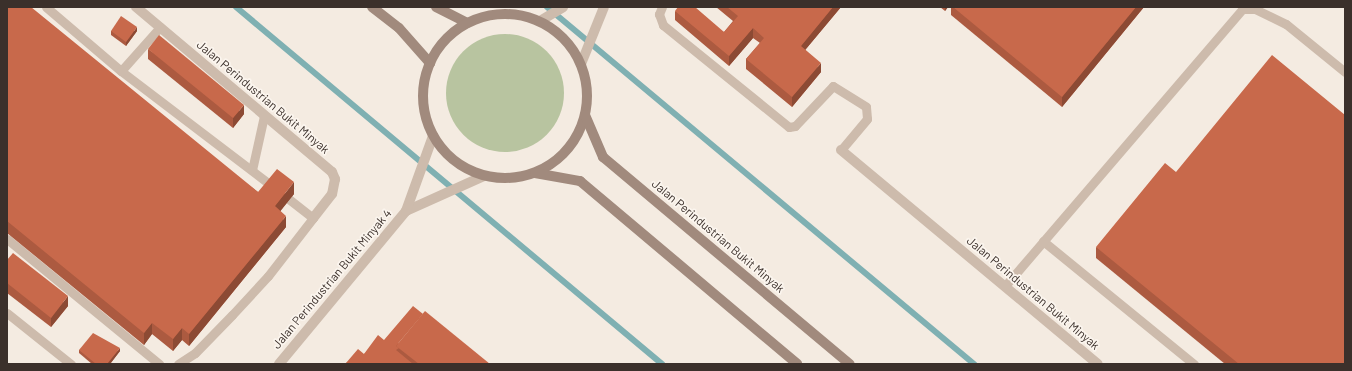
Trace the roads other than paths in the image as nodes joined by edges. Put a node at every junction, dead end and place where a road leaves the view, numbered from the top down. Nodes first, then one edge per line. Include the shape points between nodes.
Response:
1 (46, 7) edge
2 (136, 7) edge
3 (372, 7) edge
4 (436, 7) edge
5 (562, 7) edge
6 (604, 7) edge
7 (662, 7) edge
8 (544, 19) junction
9 (467, 24) junction
10 (160, 27) junction
11 (430, 63) junction
12 (581, 64) junction
13 (121, 71) junction
14 (1345, 72) edge
15 (585, 115) junction
16 (264, 116) junction
17 (433, 136) junction
18 (841, 150) joint
19 (252, 170) junction
20 (535, 173) junction
21 (484, 176) junction
22 (272, 186) edge
23 (289, 199) edge
24 (406, 211) junction
25 (313, 218) junction
26 (7, 240) edge
27 (1044, 241) junction
28 (1005, 286) junction
29 (7, 313) edge
30 (71, 364) edge
31 (159, 364) edge
32 (178, 364) edge
33 (279, 364) edge
34 (797, 364) edge
35 (850, 364) edge
36 (1098, 364) edge
37 (1194, 364) edge

1 - 13 lane
2 - 10 street, Jalan Perindustrian Bukit Minyak
3 - 11 main road via 398,28
4 - 9 main road
5 - 8 street
6 - 12 street
7 - 18 lane via 659,14 663,25 789,127 795,126 833,86 866,107 867,118
8 - 9 main road via 520,15 493,15
8 - 12 main road via 571,47
9 - 11 main road via 445,40
10 - 13 lane
10 - 16 street, Jalan Perindustrian Bukit Minyak
11 - 17 main road via 423,89 425,117
12 - 15 main road via 587,89
13 - 19 lane
14 - 27 lane via 1286,24 1255,9 1242,9
15 - 20 main road via 575,139 558,159
15 - 35 main road, Jalan Perindustrian Bukit Minyak via 604,157
16 - 19 lane
16 - 25 street, Jalan Perindustrian Bukit Minyak via 332,172 335,179 332,194
17 - 21 main road via 463,167
17 - 24 street
18 - 28 street, Jalan Perindustrian Bukit Minyak
19 - 22 lane
20 - 21 main road via 510,178
20 - 34 main road via 580,181
21 - 24 street
23 - 25 lane
24 - 33 street, Jalan Perindustrian Bukit Minyak 4
25 - 32 lane via 268,276 195,353
26 - 31 lane
27 - 28 lane
27 - 37 lane
28 - 36 street, Jalan Perindustrian Bukit Minyak
29 - 30 lane

